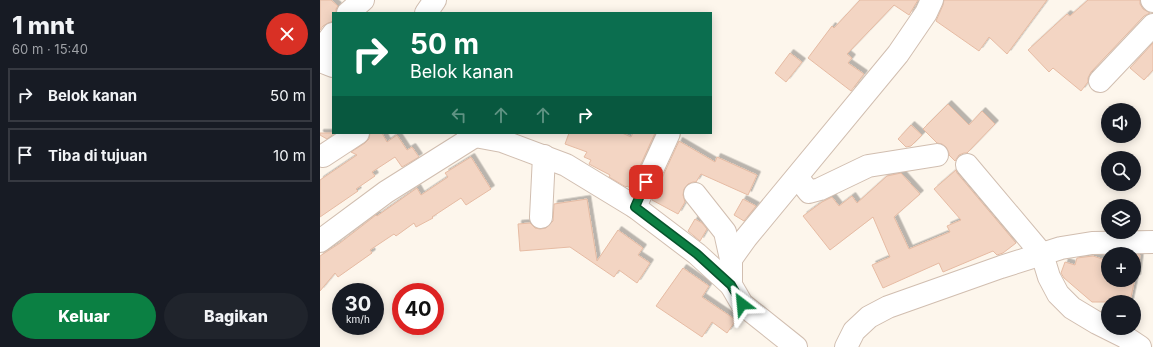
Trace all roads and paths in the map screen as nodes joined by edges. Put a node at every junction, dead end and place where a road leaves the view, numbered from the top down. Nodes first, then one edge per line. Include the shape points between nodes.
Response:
1 (363, 0) edge
2 (435, 0) edge
3 (932, 0) edge
4 (349, 12) edge
5 (427, 12) edge
6 (1153, 25) edge
7 (332, 35) edge
8 (320, 51) edge
9 (320, 61) edge
10 (332, 66) edge
11 (1100, 81) dead end
12 (356, 134) edge
13 (472, 134) edge
14 (669, 134) edge
15 (938, 155) dead end
16 (323, 156) dead end
17 (544, 156) junction
18 (967, 166) dead end
19 (797, 177) junction
20 (695, 194) dead end
21 (635, 207) junction
22 (541, 217) dead end
23 (320, 241) edge
24 (1153, 242) edge
25 (1042, 254) junction
26 (731, 259) junction
27 (731, 285) junction
28 (796, 347) edge
29 (846, 347) edge
30 (1140, 347) edge

1 - 4 street
2 - 5 street
3 - 19 street via 898,54
6 - 11 street
7 - 8 street
9 - 10 street
12 - 16 street
13 - 17 street via 502,141
13 - 23 street via 386,192
14 - 21 street
15 - 19 street via 868,166 809,192
17 - 21 street via 566,165
17 - 22 street
18 - 25 street
19 - 26 street
20 - 26 street via 725,232
21 - 27 street via 697,254
24 - 25 street via 1092,243
25 - 29 street via 888,307 869,317 854,330
25 - 30 street via 1048,277 1058,294 1072,308
26 - 27 street
27 - 28 street via 742,304

